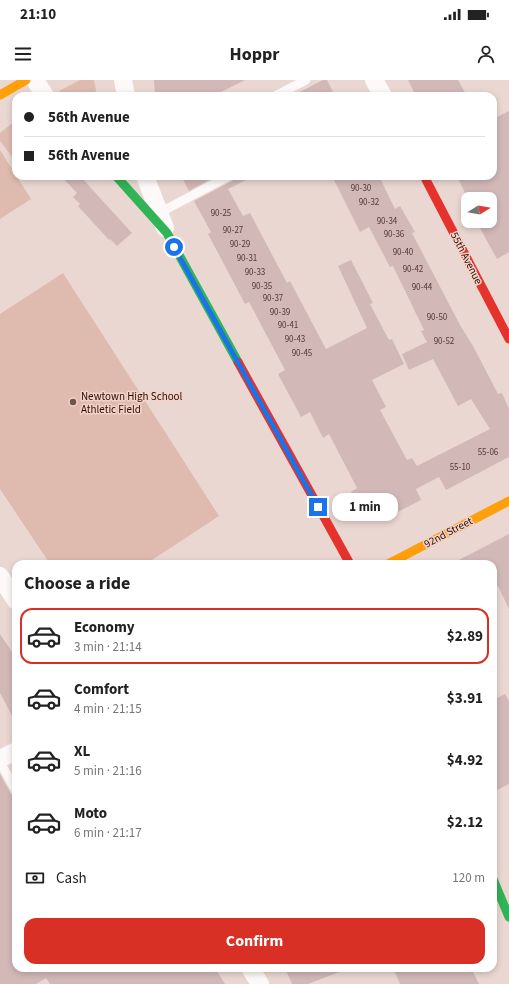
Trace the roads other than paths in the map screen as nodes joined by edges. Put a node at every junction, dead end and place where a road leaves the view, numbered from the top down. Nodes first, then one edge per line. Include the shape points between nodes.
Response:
1 (26, 80) edge
2 (35, 80) edge
3 (123, 80) edge
4 (306, 80) edge
5 (374, 80) edge
6 (42, 92) edge
7 (125, 92) edge
8 (283, 92) edge
9 (381, 92) edge
10 (0, 95) edge
11 (120, 180) edge
12 (147, 180) edge
13 (221, 180) edge
14 (426, 180) edge
15 (159, 212) junction
16 (167, 233) junction
17 (509, 339) edge
18 (509, 500) edge
19 (348, 560) edge
20 (396, 560) edge
21 (0, 576) edge
22 (12, 595) edge
23 (7, 756) edge
24 (12, 775) edge
25 (497, 888) edge
26 (509, 917) edge
27 (252, 972) edge
28 (260, 984) edge

1 - 10 street
2 - 6 street
3 - 7 street
4 - 8 lane
5 - 9 street
11 - 16 street
12 - 15 street
13 - 15 lane
14 - 17 street, 55th Avenue
15 - 16 street
16 - 19 street
18 - 20 street, 92nd Street
21 - 22 street
23 - 24 lane
25 - 26 street
27 - 28 street

